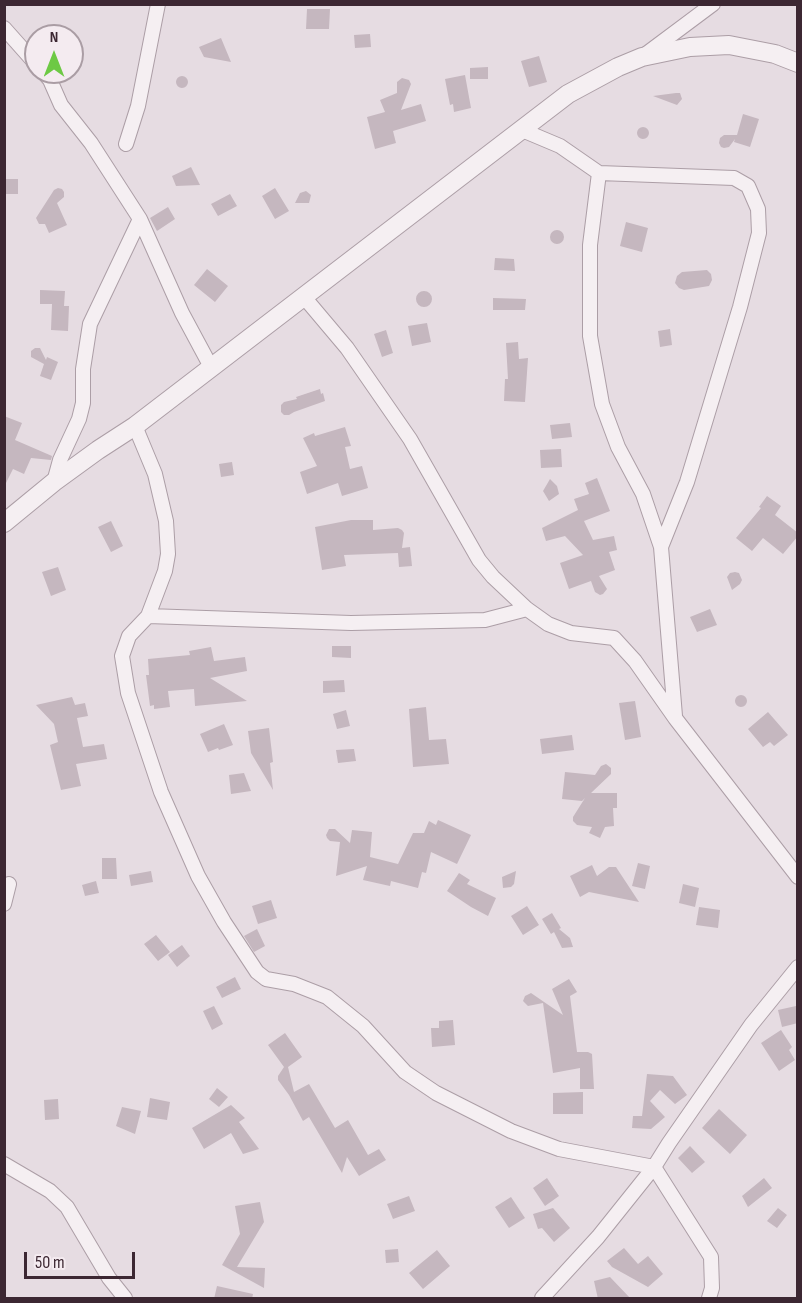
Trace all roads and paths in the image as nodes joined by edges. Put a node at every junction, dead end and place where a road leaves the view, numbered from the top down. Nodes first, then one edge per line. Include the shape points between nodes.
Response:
1 (158, 4) edge
2 (713, 4) edge
3 (4, 28) edge
4 (24, 50) edge
5 (642, 57) junction
6 (798, 63) edge
7 (52, 84) edge
8 (522, 130) junction
9 (126, 144) dead end
10 (599, 173) junction
11 (141, 219) junction
12 (304, 297) junction
13 (212, 367) junction
14 (135, 426) junction
15 (54, 482) junction
16 (4, 523) edge
17 (661, 547) junction
18 (526, 609) junction
19 (148, 616) junction
20 (675, 718) junction
21 (798, 878) edge
22 (9, 884) dead end
23 (4, 904) edge
24 (798, 967) edge
25 (4, 1164) edge
26 (654, 1167) junction
27 (125, 1299) edge
28 (542, 1299) edge
29 (709, 1299) edge

1 - 9 street via 138,106
2 - 5 street
3 - 4 street
5 - 6 street via 690,47 729,45
5 - 8 street via 567,94
7 - 11 street via 61,105
8 - 10 street via 560,146
8 - 12 street
10 - 17 street via 590,245 590,336 602,404
10 - 17 street via 734,178 748,186 758,209 759,233 741,307 687,482
11 - 13 street via 182,313
11 - 15 street via 90,324 83,369 83,403
12 - 13 street
12 - 18 street via 347,348 410,439 478,560
13 - 14 street
14 - 15 street
14 - 19 street via 155,474 166,521 165,571
15 - 16 street
17 - 20 street
18 - 19 street via 485,620 351,623
18 - 20 street via 571,633 614,638
19 - 26 street via 129,636 122,656 128,693 161,792 198,876 257,972 266,979 294,984 327,997 363,1026 405,1072 436,1093 512,1131 559,1149
20 - 21 street
22 - 23 street
24 - 26 street via 751,1025
25 - 27 street via 50,1191 67,1207 108,1278
26 - 28 street
26 - 29 street via 711,1257

